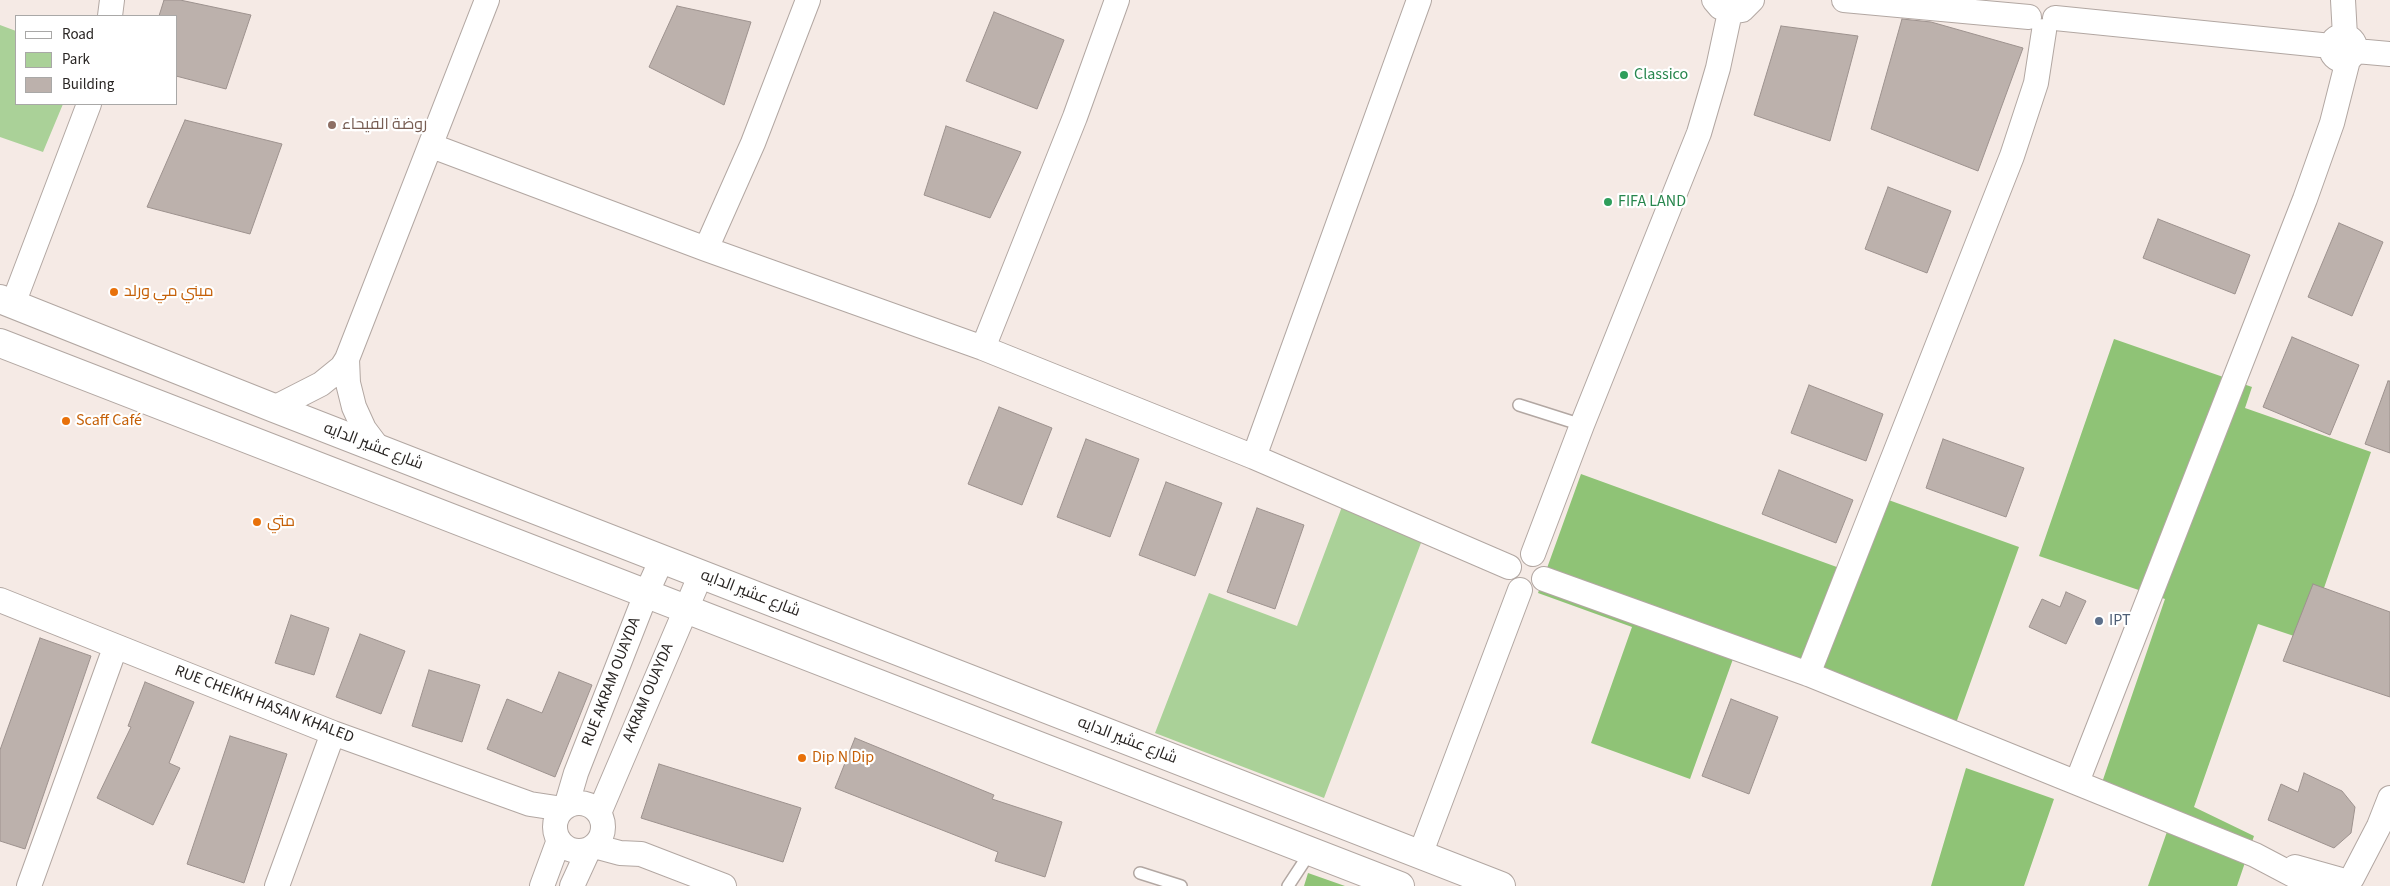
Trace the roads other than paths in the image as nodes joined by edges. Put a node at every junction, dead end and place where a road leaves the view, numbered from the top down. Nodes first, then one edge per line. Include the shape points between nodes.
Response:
1 (112, 0) edge
2 (487, 0) edge
3 (808, 0) edge
4 (1117, 0) edge
5 (1418, 0) edge
6 (1752, 0) edge
7 (1844, 0) edge
8 (2343, 0) edge
9 (1722, 6) edge
10 (2045, 14) edge
11 (110, 15) edge
12 (2345, 48) junction
13 (2390, 54) edge
14 (89, 105) edge
15 (432, 146) junction
16 (706, 249) junction
17 (7, 302) edge
18 (0, 343) edge
19 (983, 348) junction
20 (347, 359) junction
21 (1519, 405) dead end
22 (274, 408) junction
23 (1582, 425) junction
24 (379, 449) junction
25 (1254, 458) junction
26 (1533, 554) junction
27 (662, 560) junction
28 (1509, 567) junction
29 (701, 574) junction
30 (1544, 579) junction
31 (1520, 590) junction
32 (646, 594) junction
33 (0, 600) edge
34 (685, 609) junction
35 (115, 648) junction
36 (1808, 674) junction
37 (333, 733) junction
38 (2077, 782) junction
39 (2390, 798) edge
40 (530, 804) junction
41 (564, 808) junction
42 (601, 817) junction
43 (557, 836) junction
44 (591, 847) junction
45 (1311, 852) junction
46 (641, 854) junction
47 (1420, 855) junction
48 (2255, 855) junction
49 (1140, 872) dead end
50 (2355, 883) edge
51 (29, 886) edge
52 (277, 886) edge
53 (542, 886) edge
54 (572, 886) edge
55 (724, 886) edge
56 (1181, 886) edge
57 (1288, 886) edge
58 (1400, 886) edge
59 (1501, 886) edge
60 (2314, 886) edge

1 - 11 street
2 - 15 street
3 - 16 street via 753,143
4 - 19 street via 1075,117
5 - 25 street
6 - 9 street via 1742,10
7 - 10 street
8 - 12 street
9 - 23 street via 1718,68 1699,132
10 - 12 street
10 - 36 street via 2036,83 2012,156
12 - 13 street
12 - 38 street via 2332,123
14 - 17 street
15 - 16 street
15 - 20 street
16 - 19 street
17 - 22 street, شارع عشير الدايه
18 - 32 street
19 - 25 street
20 - 22 street via 321,384
20 - 24 street via 354,407 364,429
21 - 23 lane
22 - 24 street, شارع عشير الدايه
23 - 26 street
24 - 27 street, شارع عشير الدايه
25 - 28 street
26 - 28 street via 1519,554
26 - 30 street via 1541,559 1546,570
27 - 29 street, شارع عشير الدايه
27 - 32 street, RUE AKRAM OUAYDA
28 - 31 street via 1513,585
29 - 34 street, AKRAM OUAYDA
29 - 47 street, شارع عشير الدايه
30 - 31 street via 1535,589
30 - 36 street
31 - 47 street
32 - 34 street
32 - 41 street, RUE AKRAM OUAYDA
33 - 35 street, RUE CHEIKH HASAN KHALED
34 - 42 street, AKRAM OUAYDA
34 - 45 street
35 - 37 street, RUE CHEIKH HASAN KHALED
35 - 51 street
36 - 38 street
37 - 40 street, RUE CHEIKH HASAN KHALED
37 - 52 street
38 - 48 street
39 - 50 street
40 - 41 street, RUE CHEIKH HASAN KHALED
40 - 43 street, RUE CHEIKH HASAN KHALED
41 - 42 street via 581,803 590,806
41 - 43 street via 558,816
42 - 44 street via 603,830
42 - 46 street
43 - 44 street via 572,850
43 - 53 street
44 - 46 street
44 - 54 street
45 - 57 lane
45 - 58 street
46 - 55 street
47 - 59 street, شارع عشير الدايه
48 - 50 street
48 - 60 street
49 - 56 lane

